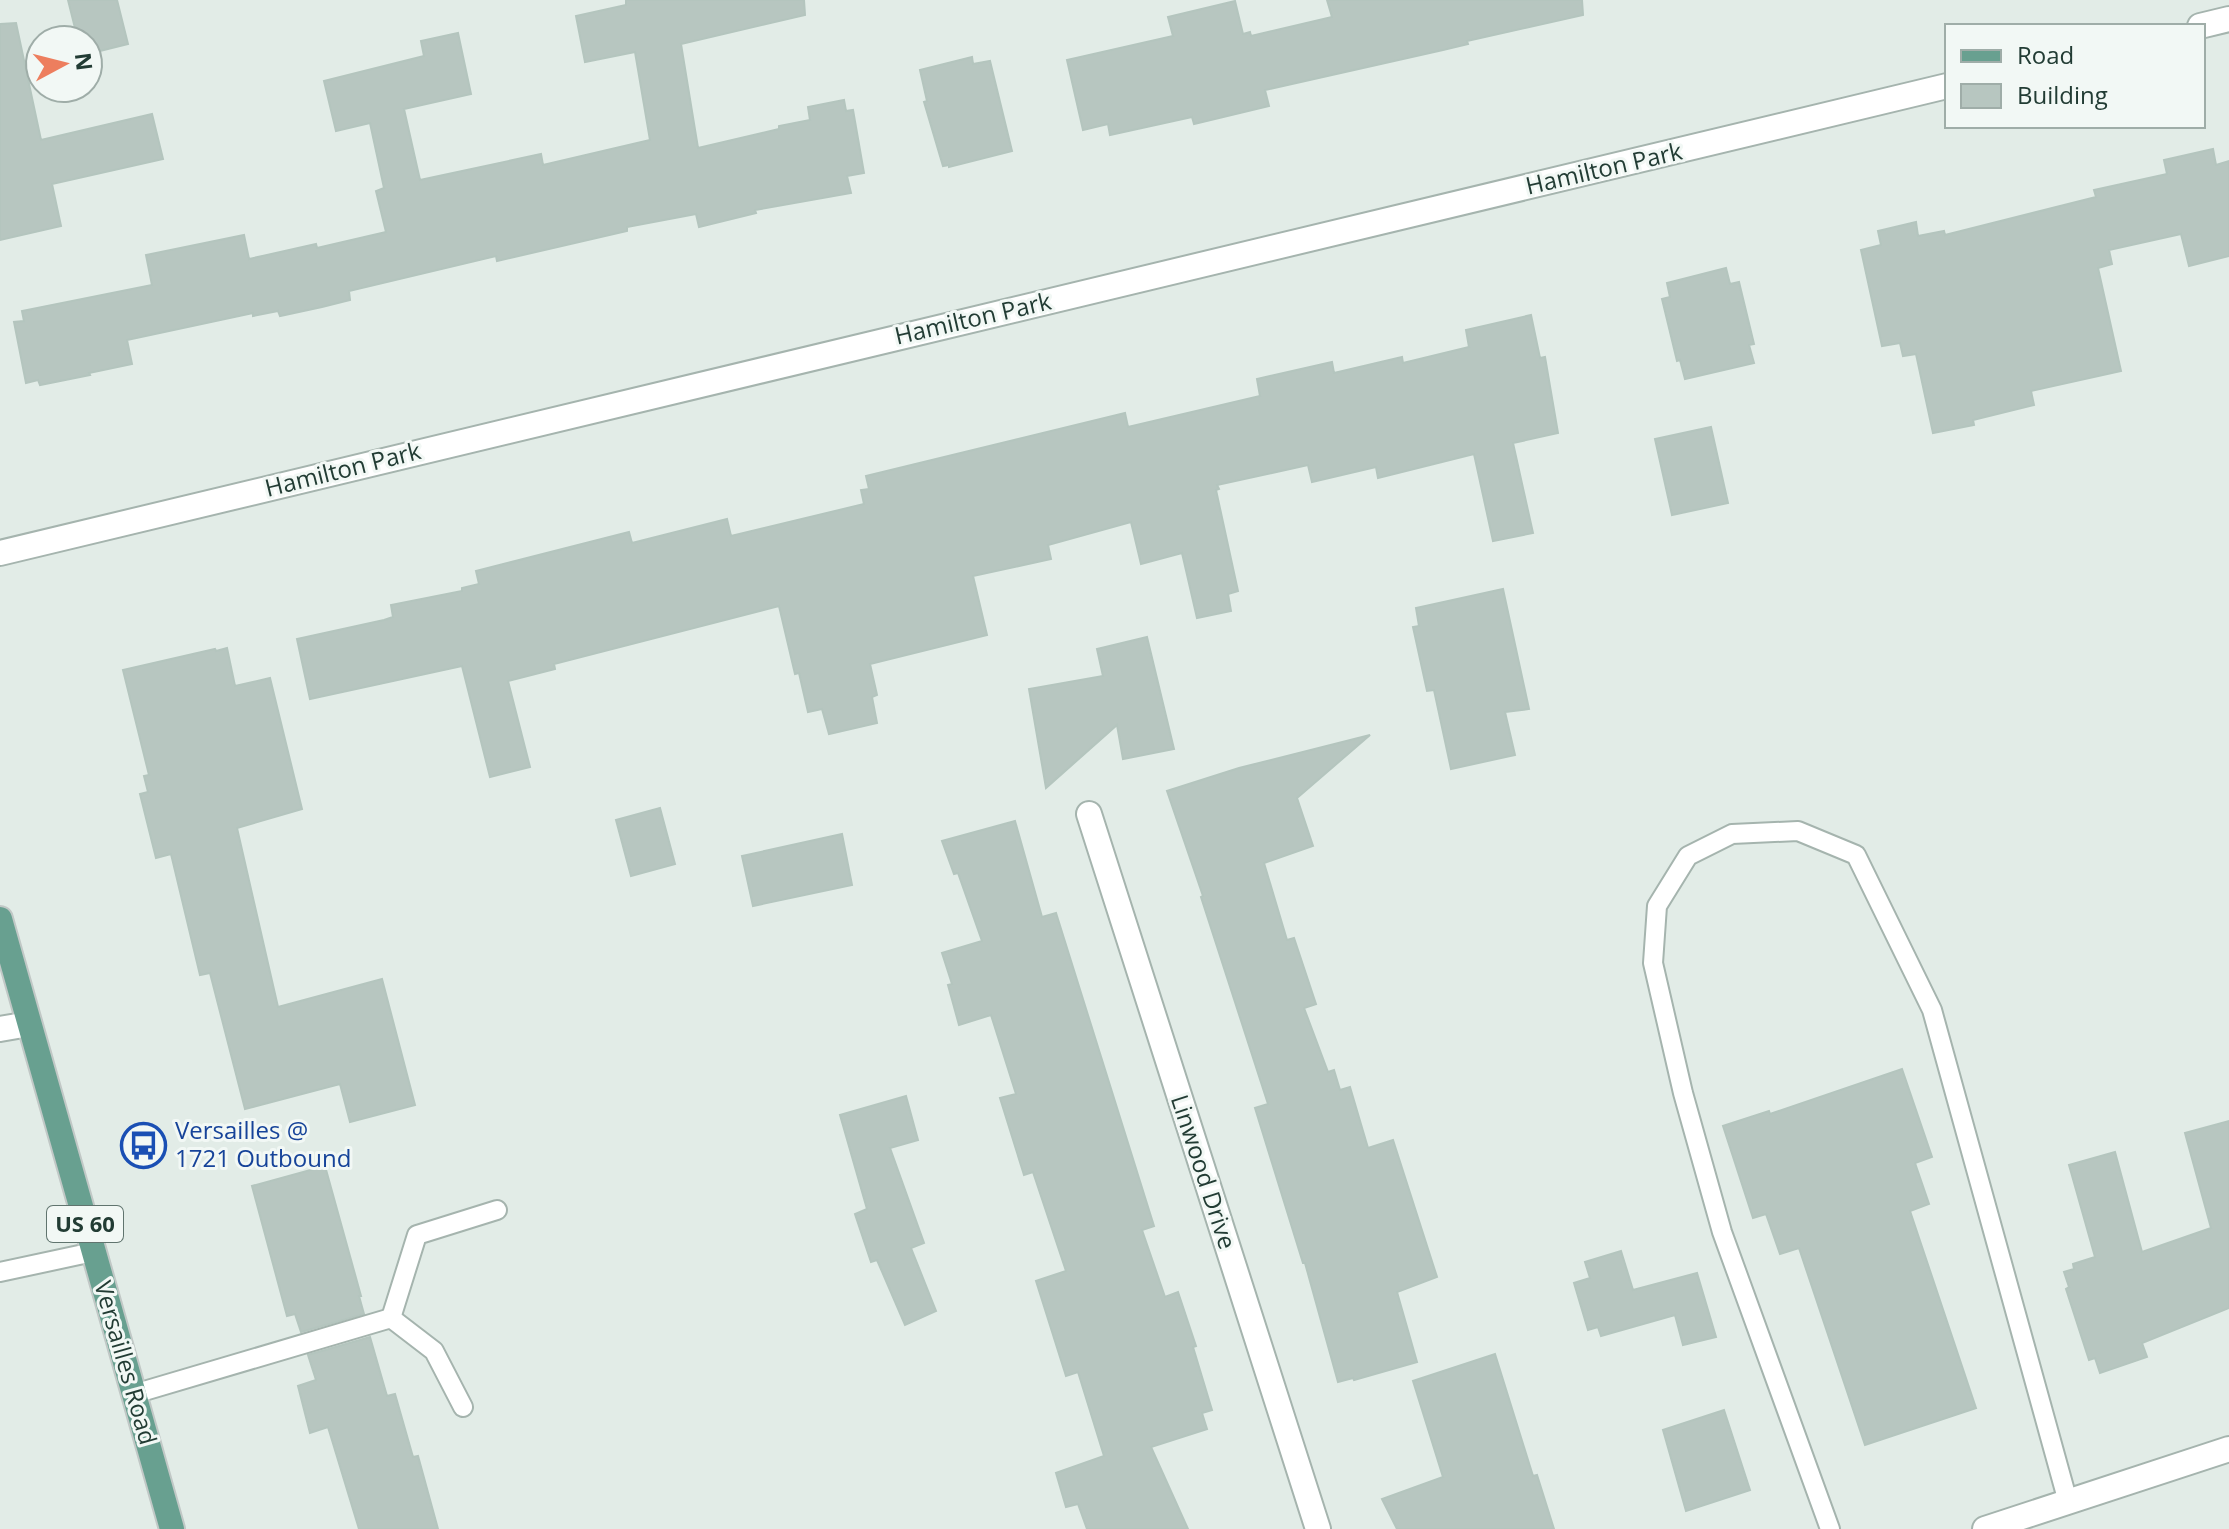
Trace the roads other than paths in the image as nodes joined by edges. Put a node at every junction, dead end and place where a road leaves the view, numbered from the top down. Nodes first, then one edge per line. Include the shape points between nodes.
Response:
1 (2229, 19) edge
2 (2205, 25) edge
3 (1945, 86) edge
4 (0, 553) edge
5 (1089, 814) dead end
6 (0, 919) edge
7 (29, 1024) junction
8 (0, 1029) edge
9 (497, 1210) dead end
10 (93, 1252) junction
11 (0, 1272) edge
12 (391, 1318) junction
13 (134, 1394) junction
14 (463, 1407) dead end
15 (2229, 1449) edge
16 (2068, 1502) junction
17 (172, 1529) edge
18 (1318, 1529) edge
19 (1830, 1529) edge
20 (1985, 1529) edge

1 - 2 street
3 - 4 street, Hamilton Park
5 - 18 street, Linwood Drive
6 - 7 main road, Versailles Road / US 60
7 - 8 street
7 - 10 main road, Versailles Road / US 60
9 - 12 lane via 417,1235
10 - 11 lane
10 - 13 main road, Versailles Road / US 60
12 - 13 lane
12 - 14 lane via 434,1351
13 - 17 main road, Versailles Road / US 60
15 - 16 street
16 - 19 lane via 1932,1010 1856,855 1798,831 1732,834 1688,856 1657,906 1653,963 1722,1232
16 - 20 street

